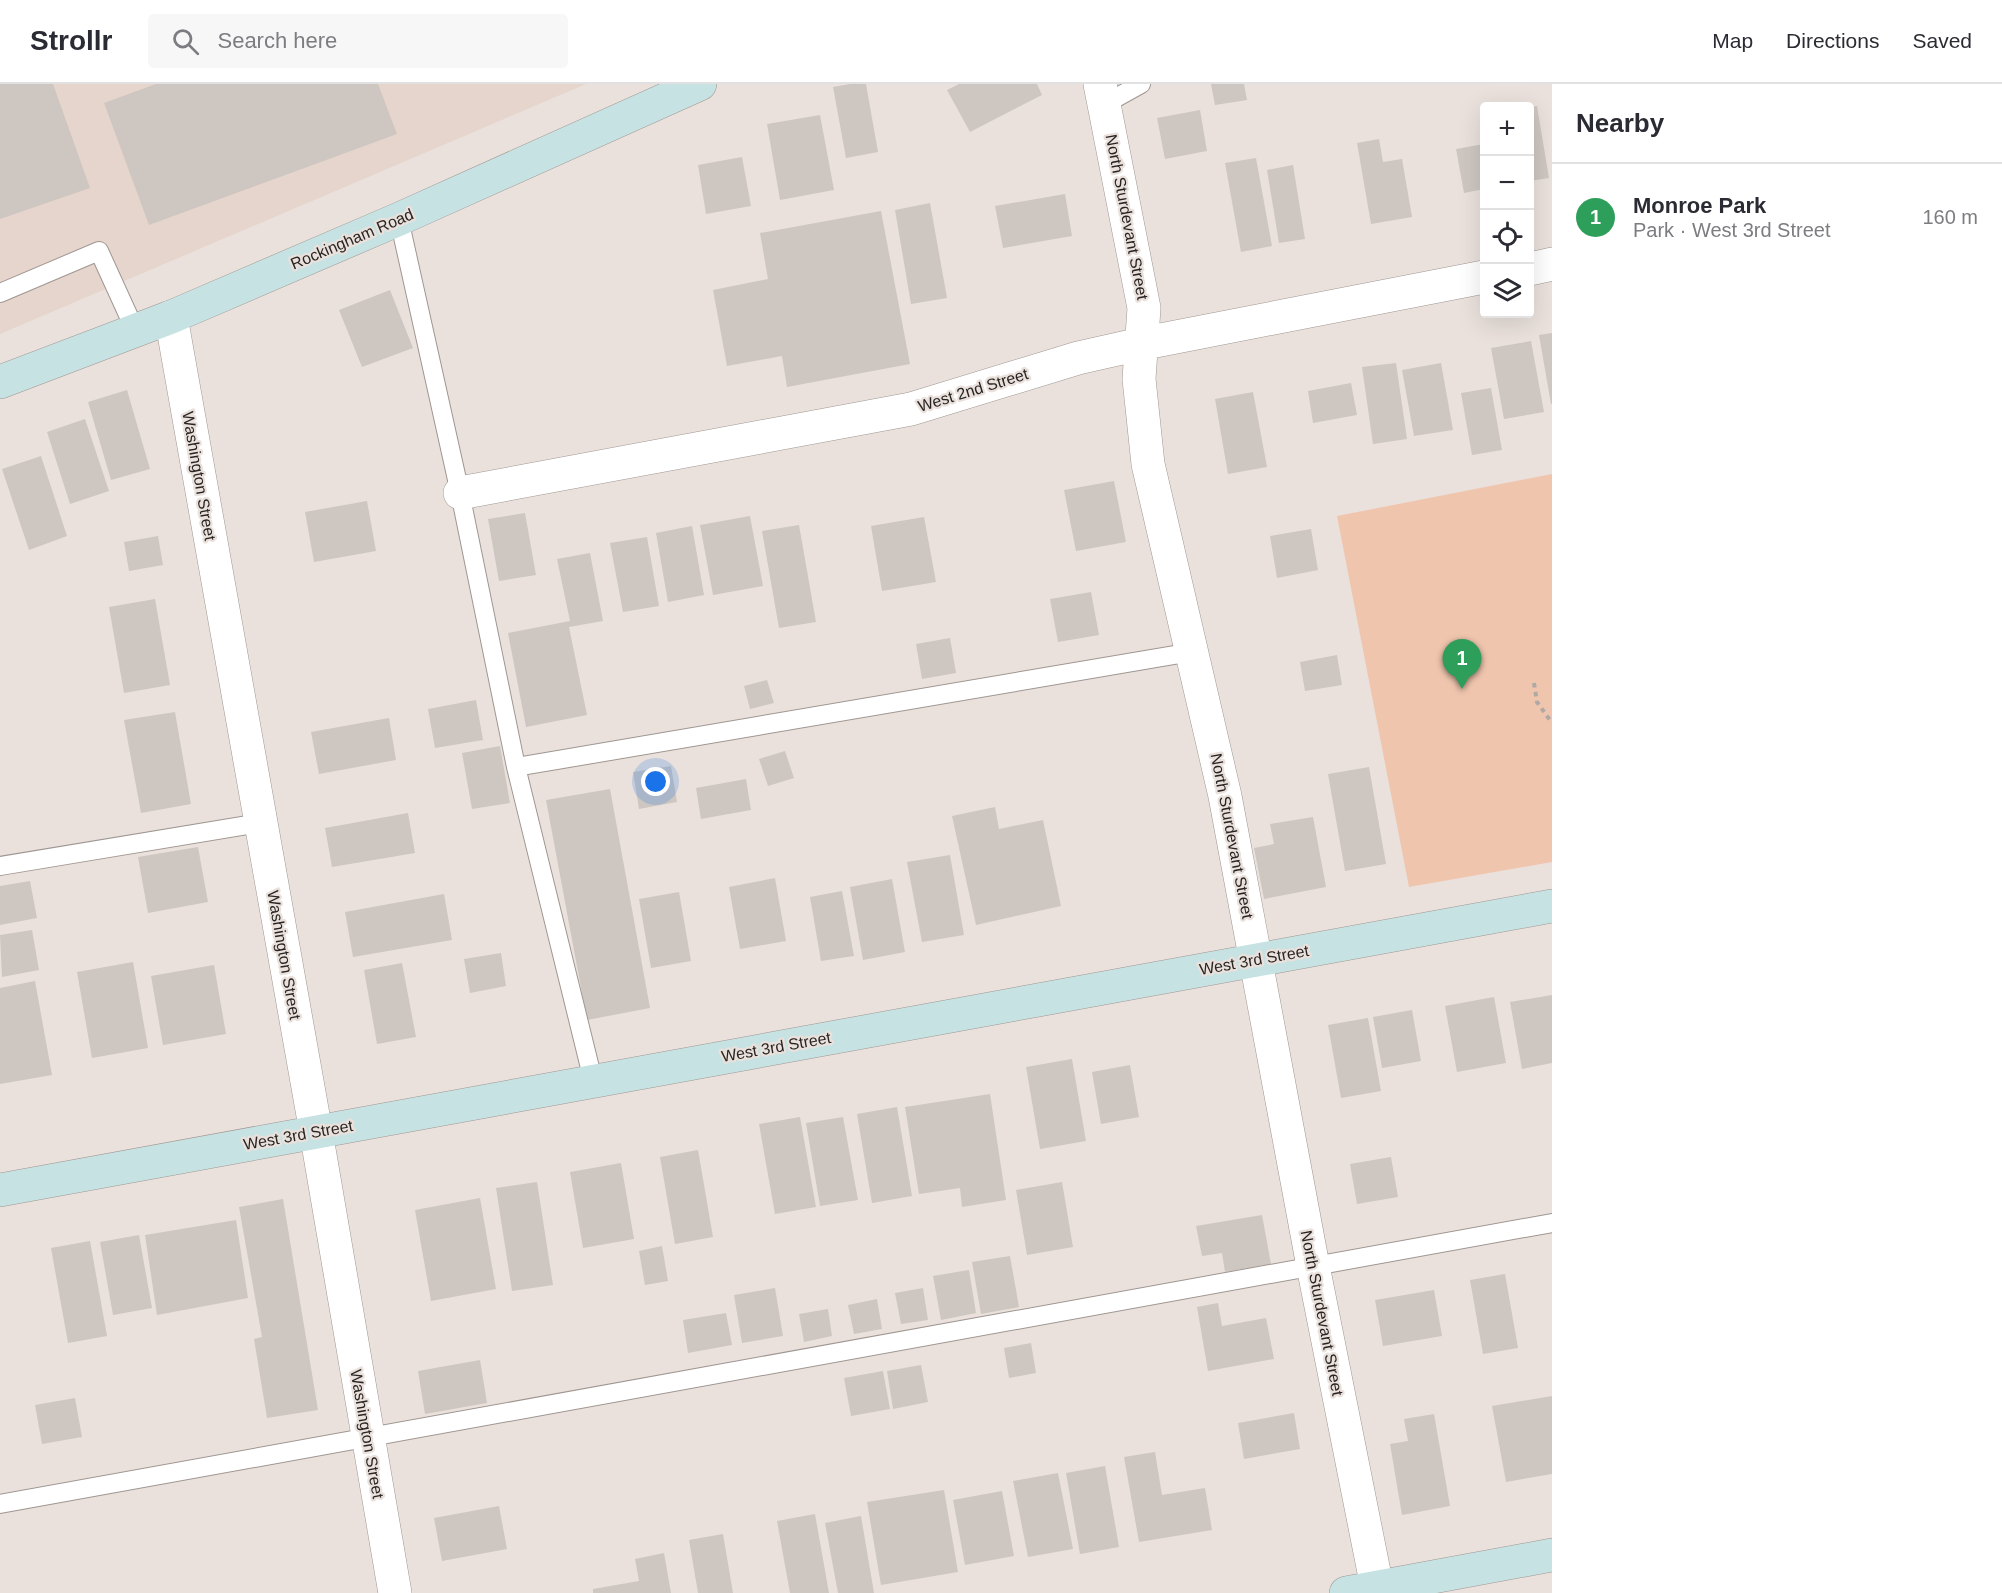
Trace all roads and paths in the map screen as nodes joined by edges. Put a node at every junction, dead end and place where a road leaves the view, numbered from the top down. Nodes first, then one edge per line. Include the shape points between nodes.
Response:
1 (700, 84) edge
2 (1141, 84) edge
3 (1103, 94) edge
4 (399, 219) junction
5 (1552, 264) edge
6 (1534, 268) edge
7 (1480, 279) edge
8 (0, 293) edge
9 (171, 317) junction
10 (135, 330) junction
11 (1140, 344) junction
12 (0, 382) edge
13 (460, 493) junction
14 (1192, 652) junction
15 (1534, 683) dead end
16 (1552, 723) edge
17 (516, 767) junction
18 (260, 823) junction
19 (0, 866) edge
20 (1552, 906) edge
21 (1256, 960) junction
22 (593, 1080) junction
23 (316, 1132) junction
24 (0, 1190) edge
25 (1552, 1223) edge
26 (1312, 1266) junction
27 (368, 1438) junction
28 (0, 1504) edge
29 (1552, 1556) edge
30 (1361, 1590) edge
31 (395, 1593) edge

1 - 4 main road, Rockingham Road
2 - 3 lane
3 - 11 street, North Sturdevant Street via 1144,308
4 - 9 main road, Rockingham Road
4 - 13 lane
5 - 6 street
7 - 11 street, West 2nd Street
8 - 10 lane via 99,251
9 - 10 main road, Rockingham Road
9 - 18 street, Washington Street
10 - 12 main road, Rockingham Road
11 - 13 street, West 2nd Street via 1078,357 911,409
11 - 14 street, North Sturdevant Street via 1138,379 1148,464
13 - 17 lane
14 - 17 lane
14 - 21 street, North Sturdevant Street via 1225,796
15 - 16 path via 1537,702
17 - 22 lane
18 - 19 lane
18 - 23 street, Washington Street
20 - 21 main road, West 3rd Street
21 - 22 main road, West 3rd Street
21 - 26 street, North Sturdevant Street
22 - 23 main road, West 3rd Street
23 - 24 main road, West 3rd Street
23 - 27 street, Washington Street
25 - 26 lane
26 - 27 lane
26 - 30 street, North Sturdevant Street
27 - 28 lane
27 - 31 street, Washington Street
29 - 30 main road

